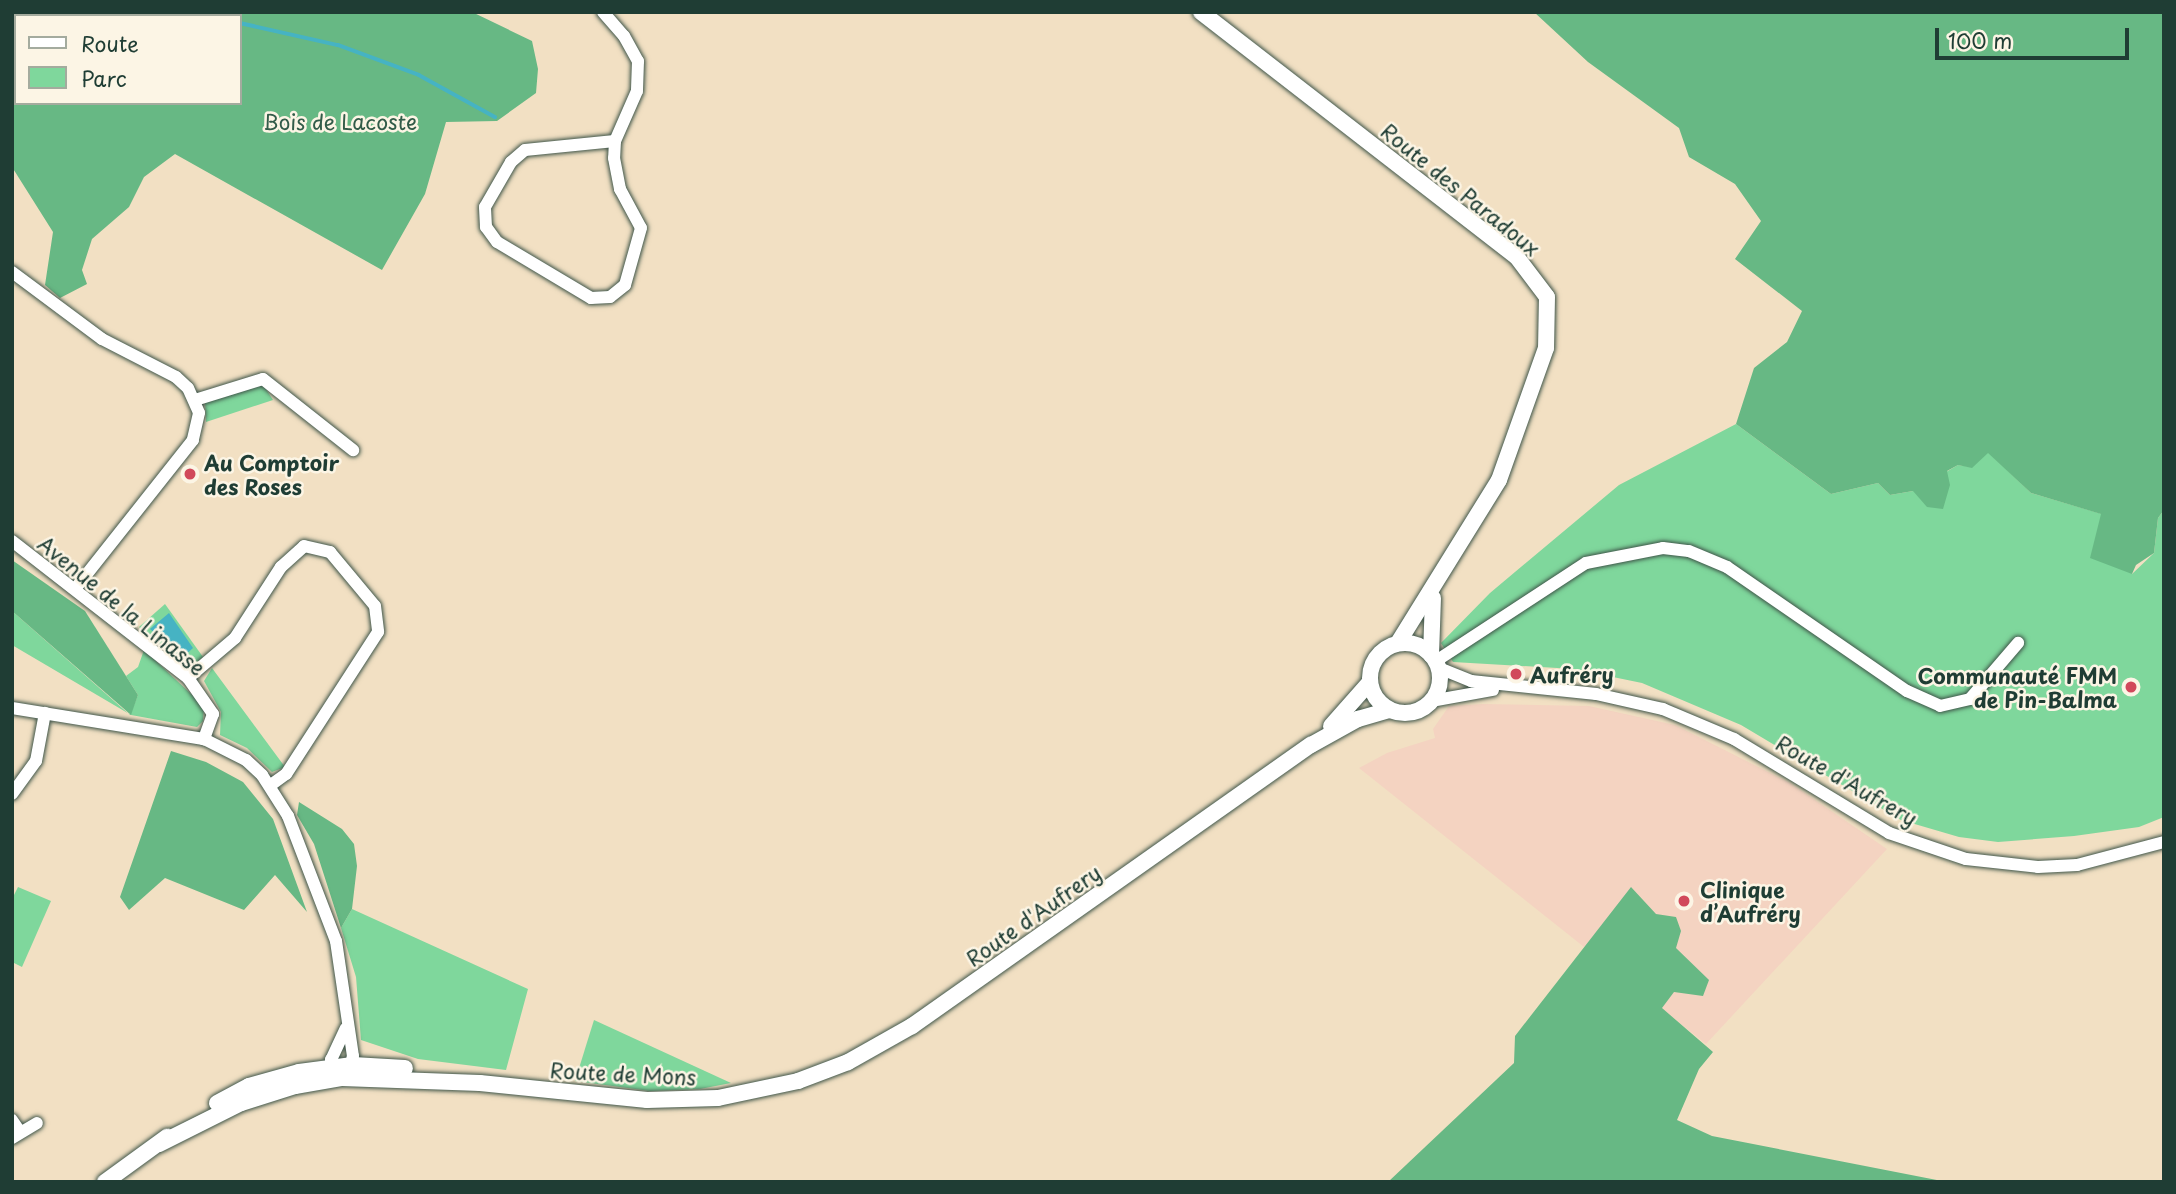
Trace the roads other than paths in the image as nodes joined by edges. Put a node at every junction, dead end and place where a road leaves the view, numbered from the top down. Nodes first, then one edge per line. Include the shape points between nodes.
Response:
1 (603, 12) edge
2 (1201, 12) edge
3 (615, 141) junction
4 (12, 272) edge
5 (195, 400) junction
6 (353, 450) dead end
7 (12, 541) edge
8 (1441, 573) junction
9 (75, 589) junction
10 (1398, 643) junction
11 (2018, 643) dead end
12 (1435, 661) junction
13 (188, 678) junction
14 (1369, 683) junction
15 (1515, 688) junction
16 (1431, 701) junction
17 (12, 708) edge
18 (1390, 710) junction
19 (45, 713) junction
20 (204, 738) junction
21 (1311, 745) junction
22 (271, 785) junction
23 (12, 794) edge
24 (2164, 842) edge
25 (346, 1028) junction
26 (353, 1065) junction
27 (337, 1072) junction
28 (480, 1083) junction
29 (764, 1090) joint
30 (12, 1120) edge
31 (37, 1123) dead end
32 (16, 1135) edge
33 (105, 1182) edge

1 - 3 street via 638,61 636,91
2 - 8 main road, Route des Paradoux via 1516,256 1547,297 1546,348 1499,480 1473,529
3 - 3 street via 617,175 637,215 640,240 625,285 610,297 591,298 497,242 486,227 485,207 512,162 526,150
4 - 5 street via 102,339 176,377
5 - 6 street via 263,379
5 - 9 street via 199,413 193,440
7 - 9 street, Avenue de la Linasse
8 - 10 main road, Route des Paradoux
8 - 12 main road via 1429,622
9 - 13 street, Avenue de la Linasse
10 - 12 main road via 1410,643
10 - 14 main road via 1373,662
11 - 12 street via 1970,699 1940,706 1907,691 1727,567 1689,551 1663,548 1586,563
12 - 15 street, Route d'Aufrery via 1459,678
12 - 16 main road via 1437,691
13 - 20 street, Avenue de la Linasse via 213,714
13 - 22 street via 235,638 281,567 304,546 330,552 375,606 378,632 286,774
14 - 18 main road via 1373,695
14 - 21 main road, Route d'Aufrery
15 - 16 street, Route d'Aufrery
15 - 24 street, Route d'Aufrery via 1633,700 1697,721 1889,833 1966,859 2038,867 2077,865
16 - 18 main road via 1412,713
17 - 19 street
18 - 21 main road, Route d'Aufrery via 1357,719
19 - 20 street
19 - 23 street via 36,761
20 - 22 street via 246,760
21 - 29 main road, Route d'Aufrery via 912,1026 848,1062
22 - 25 street via 336,941 345,983
25 - 26 street
25 - 27 street
26 - 27 main road, Route de Mons
26 - 28 main road, Route de Mons via 423,1071
27 - 28 main road, Route de Mons
27 - 33 main road, Route de Mons via 240,1103 159,1144
28 - 29 main road, Route de Mons via 647,1100 718,1098
30 - 32 street
31 - 32 street

